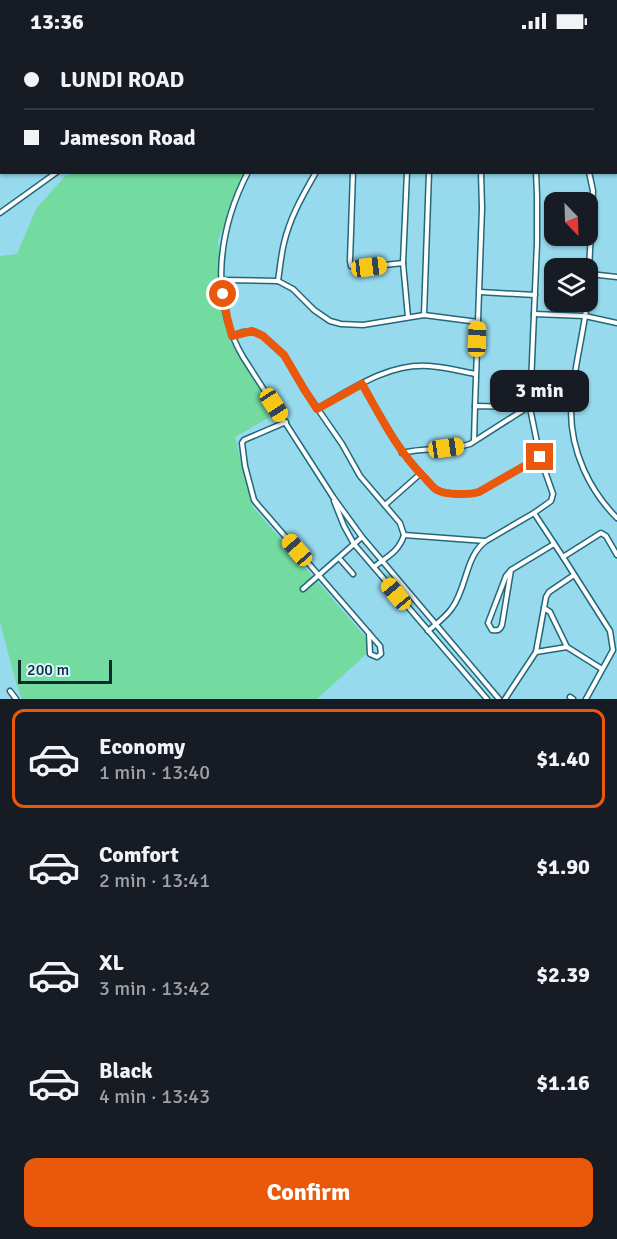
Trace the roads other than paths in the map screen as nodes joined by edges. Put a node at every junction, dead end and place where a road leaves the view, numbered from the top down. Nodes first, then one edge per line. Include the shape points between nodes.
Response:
1 (54, 174) edge
2 (247, 174) edge
3 (315, 174) edge
4 (353, 174) edge
5 (407, 174) edge
6 (429, 174) edge
7 (481, 174) edge
8 (536, 174) edge
9 (590, 174) edge
10 (0, 213) edge
11 (591, 258) edge
12 (404, 263) junction
13 (598, 275) edge
14 (617, 277) edge
15 (222, 280) junction
16 (278, 281) junction
17 (480, 292) junction
18 (535, 295) junction
19 (586, 312) edge
20 (534, 314) junction
21 (424, 315) junction
22 (585, 316) junction
23 (408, 317) junction
24 (478, 322) junction
25 (617, 322) edge
26 (232, 336) junction
27 (475, 374) junction
28 (362, 384) junction
29 (474, 406) junction
30 (529, 408) junction
31 (317, 409) junction
32 (286, 422) junction
33 (474, 441) junction
34 (402, 453) junction
35 (540, 457) junction
36 (420, 474) junction
37 (333, 497) junction
38 (385, 505) junction
39 (534, 513) junction
40 (617, 518) edge
41 (404, 535) junction
42 (362, 537) junction
43 (486, 541) junction
44 (354, 544) junction
45 (554, 544) junction
46 (617, 555) edge
47 (563, 557) junction
48 (339, 558) junction
49 (381, 560) junction
50 (374, 567) junction
51 (511, 570) junction
52 (353, 574) dead end
53 (319, 575) junction
54 (574, 575) junction
55 (404, 587) junction
56 (303, 589) dead end
57 (396, 594) junction
58 (544, 608) junction
59 (436, 624) junction
60 (428, 632) junction
61 (369, 633) junction
62 (567, 647) junction
63 (537, 652) junction
64 (602, 669) junction
65 (10, 691) dead end
66 (16, 699) edge
67 (487, 699) edge
68 (499, 699) edge
69 (505, 699) edge
70 (586, 699) edge

1 - 10 street
2 - 15 street via 224,236
3 - 16 street via 287,232
4 - 12 street via 351,266
5 - 12 street
6 - 21 street
7 - 17 street
8 - 18 street
9 - 11 street via 594,192
12 - 23 street
13 - 14 street
15 - 16 street
15 - 26 street
16 - 23 street via 330,321 363,325
17 - 18 street
17 - 24 street
18 - 20 street
19 - 22 street
20 - 22 street
20 - 30 street
21 - 23 street
21 - 24 street
22 - 25 street
22 - 40 street via 572,394 572,430 591,486
24 - 27 street
26 - 31 street via 252,331 263,336 284,355
26 - 32 street
27 - 28 street via 418,366 388,372
27 - 29 street
28 - 31 street
28 - 34 street
29 - 30 street
29 - 33 street
30 - 33 street
30 - 35 street
31 - 38 street via 360,476
32 - 37 street
32 - 53 street via 244,440 246,466 255,502
33 - 34 street via 463,446
34 - 36 street
35 - 36 street via 472,494 438,491
35 - 39 street via 553,498
36 - 38 street
37 - 42 street
37 - 44 street
38 - 41 street via 400,523
39 - 43 street
39 - 45 street
41 - 43 street
41 - 49 street via 397,550
42 - 44 street
42 - 49 street
43 - 59 street via 476,551 454,606
44 - 48 street
44 - 50 street
45 - 47 street
45 - 51 street
46 - 47 street via 601,533
47 - 54 street
48 - 52 street
48 - 53 street
49 - 50 street
49 - 55 street
50 - 57 street
51 - 51 street via 502,625 498,631 492,630 488,623
53 - 56 street
53 - 61 street
54 - 58 street via 549,592
54 - 64 street via 610,632 613,650
55 - 57 street
55 - 59 street
57 - 60 street
58 - 62 street via 550,612
58 - 63 street
59 - 60 street
59 - 68 street
60 - 67 street
61 - 61 street via 370,654 376,657 381,654 380,646
62 - 63 street
62 - 64 street
63 - 69 street
64 - 70 street
65 - 66 street

